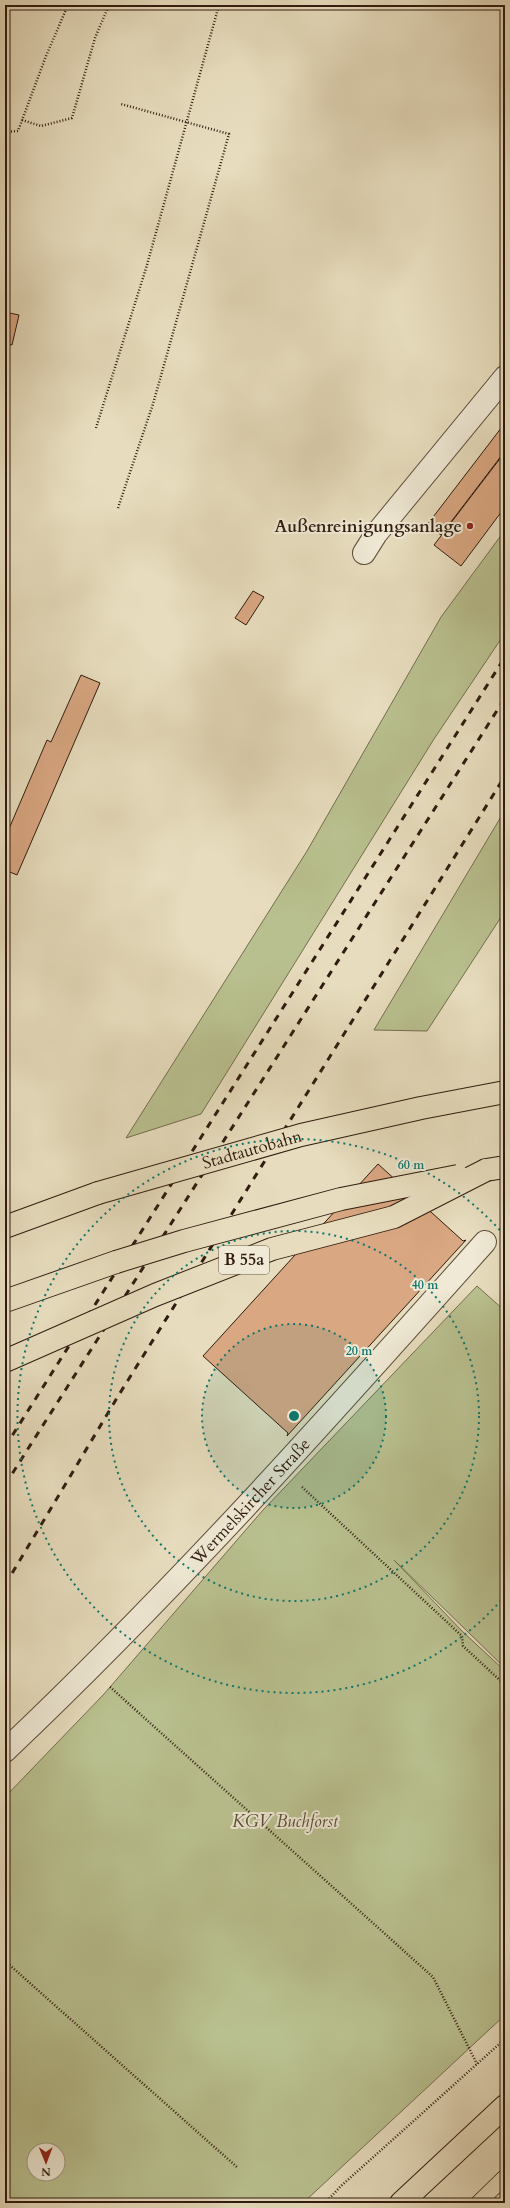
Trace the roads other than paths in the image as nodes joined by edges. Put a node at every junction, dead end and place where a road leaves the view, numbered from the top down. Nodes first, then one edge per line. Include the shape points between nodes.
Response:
1 (505, 377) edge
2 (364, 553) dead end
3 (505, 1092) edge
4 (496, 1169) edge
5 (5, 1227) edge
6 (485, 1242) dead end
7 (5, 1300) edge
8 (5, 1361) edge
9 (5, 1751) edge
10 (505, 2106) edge
11 (401, 2203) edge

1 - 2 street via 376,534
3 - 5 main road, Stadtautobahn, bridge via 301,1135 98,1193
4 - 7 main road, B 55a, bridge via 341,1200 184,1241
4 - 8 main road, B 55a, bridge via 394,1217 272,1249 155,1295
6 - 9 street, Wermelskircher Straße via 283,1469 91,1669
10 - 11 main road

